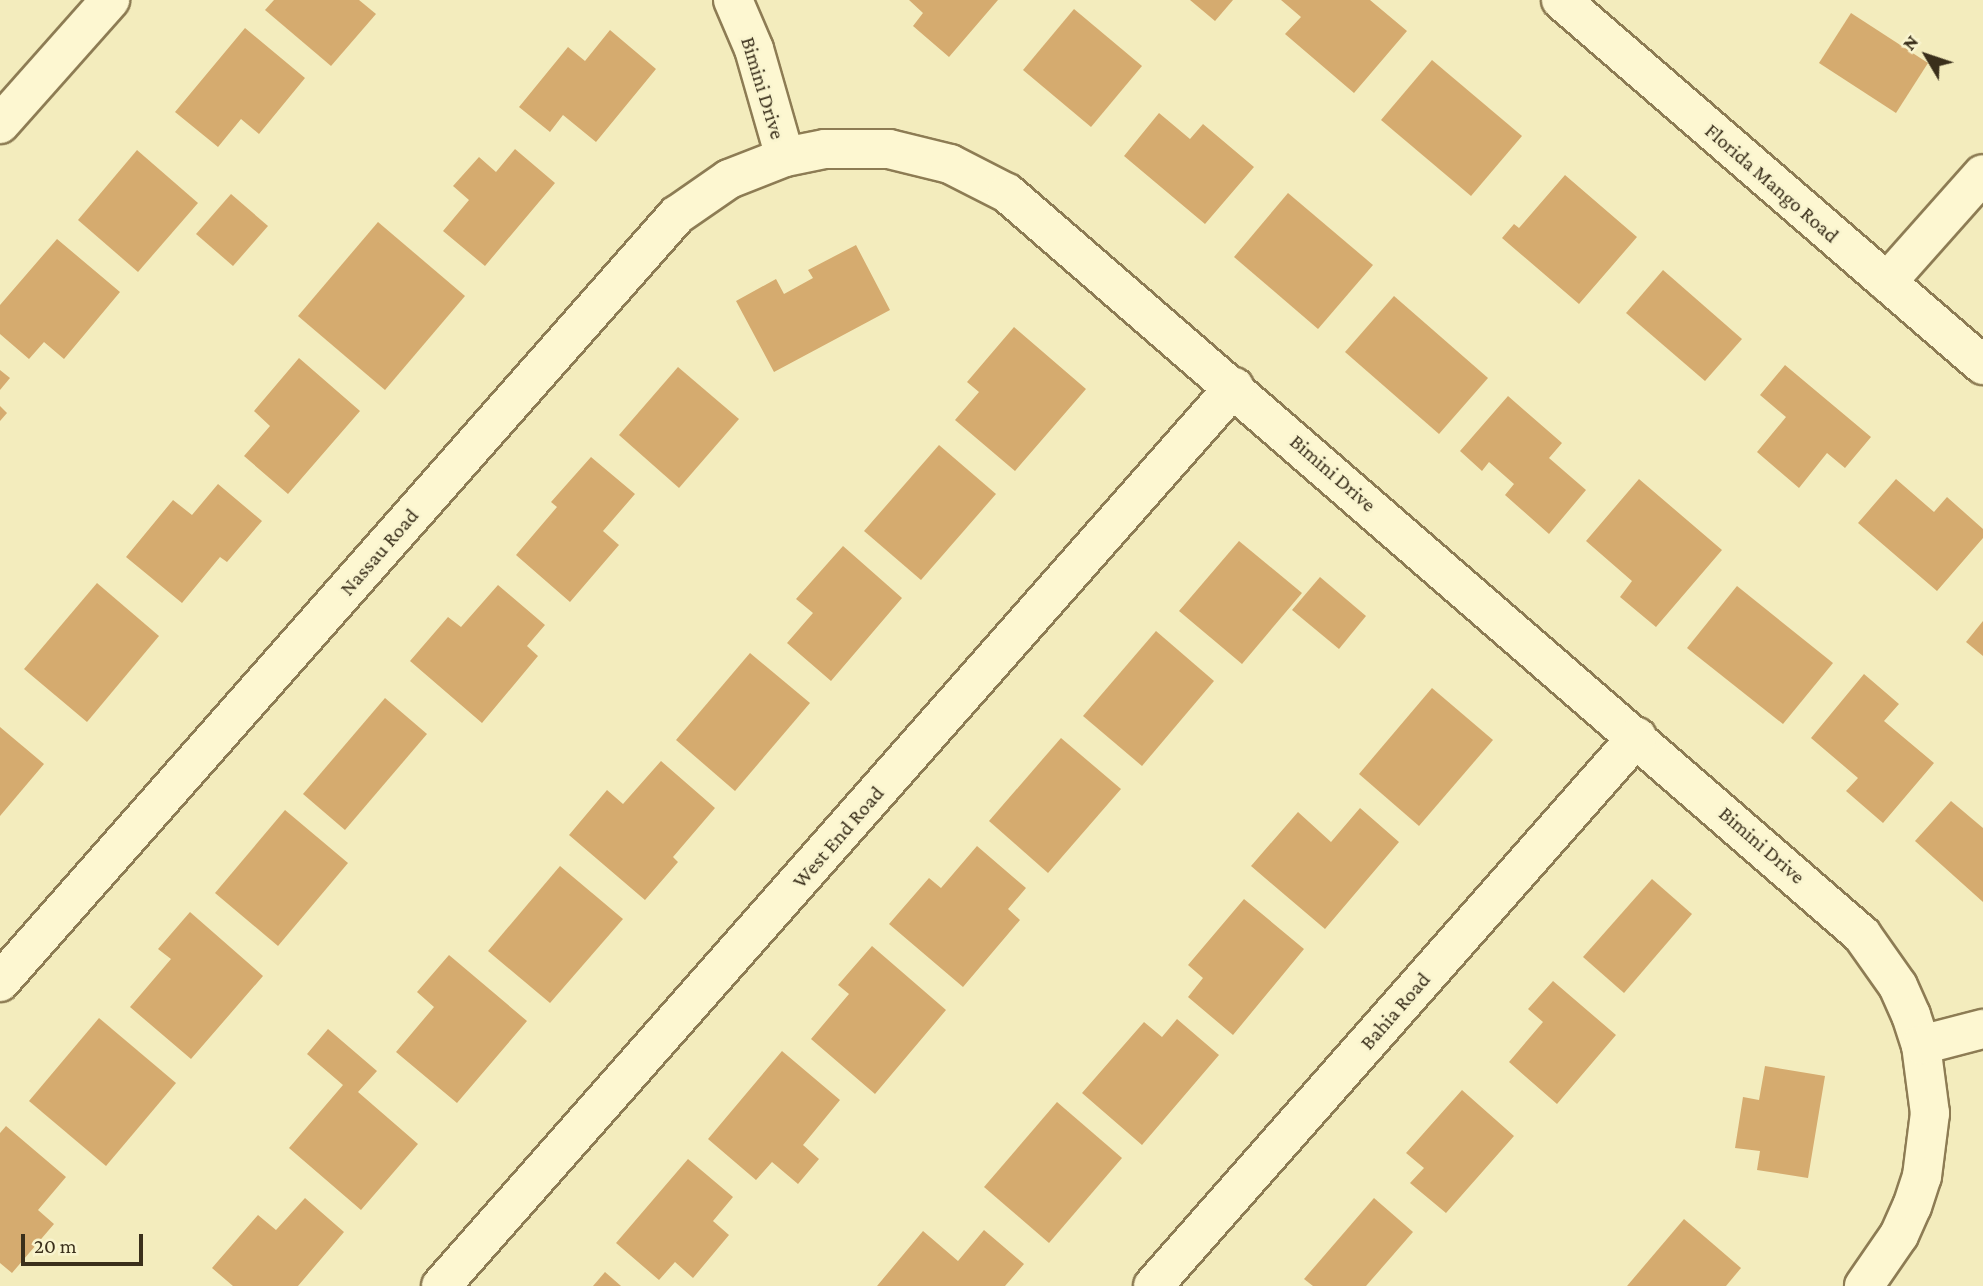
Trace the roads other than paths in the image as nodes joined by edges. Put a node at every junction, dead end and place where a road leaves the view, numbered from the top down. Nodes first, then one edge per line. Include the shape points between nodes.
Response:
1 (110, 0) edge
2 (733, 0) edge
3 (1561, 0) edge
4 (0, 124) edge
5 (785, 157) junction
6 (1983, 174) edge
7 (1887, 282) junction
8 (1983, 365) edge
9 (1234, 387) junction
10 (1637, 737) junction
11 (0, 982) edge
12 (1983, 1029) edge
13 (1921, 1045) junction
14 (442, 1286) edge
15 (1153, 1286) edge
16 (1864, 1286) edge

1 - 4 street
2 - 5 street, Bimini Drive via 754,49
3 - 7 street, Florida Mango Road
5 - 9 street, Bimini Drive via 825,149 889,149 940,161 979,177 1007,193
5 - 11 street, Nassau Road via 729,179 677,215
6 - 7 street
7 - 8 street, Florida Mango Road
9 - 10 street, Bimini Drive
9 - 14 street, West End Road
10 - 13 street, Bimini Drive via 1862,934 1898,986
10 - 15 street, Bahia Road
12 - 13 street
13 - 16 street, Bimini Drive via 1930,1113 1922,1175 1899,1235

